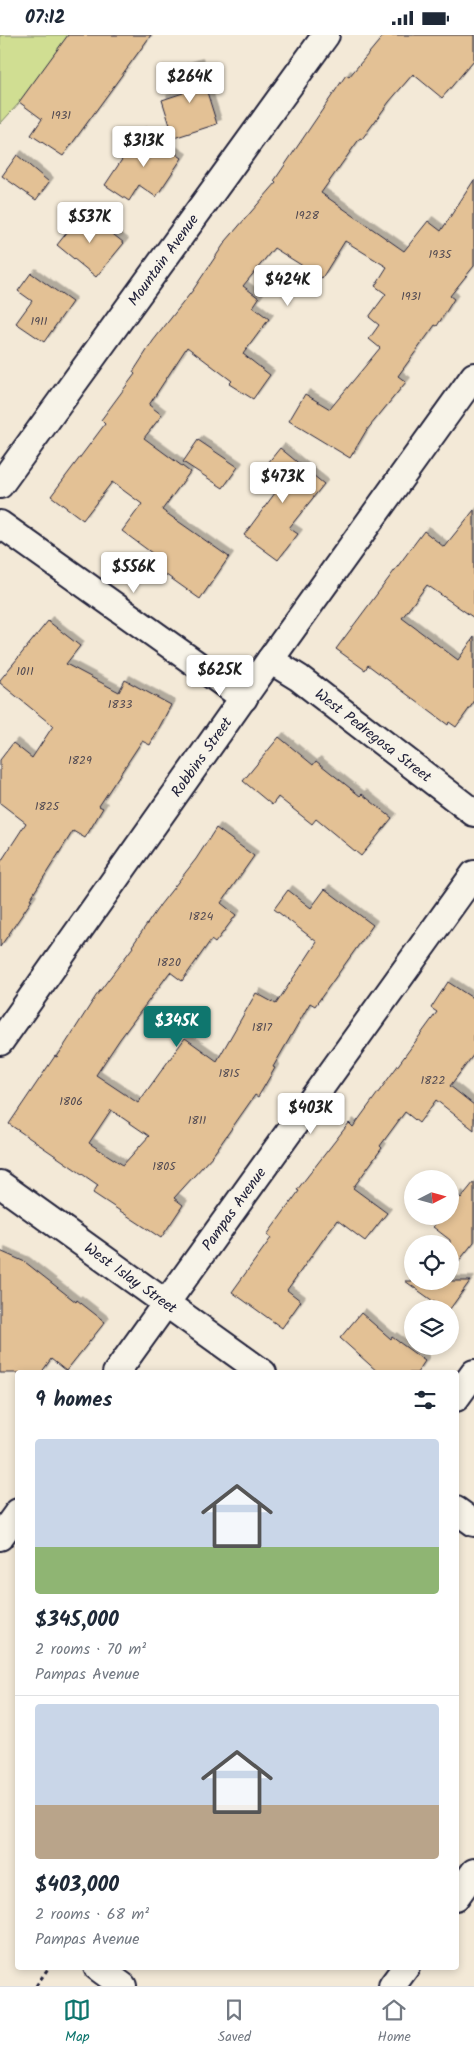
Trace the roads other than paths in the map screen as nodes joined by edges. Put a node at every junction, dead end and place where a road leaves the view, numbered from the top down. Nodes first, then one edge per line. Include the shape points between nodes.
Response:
1 (326, 35) edge
2 (469, 394) edge
3 (0, 485) edge
4 (0, 524) edge
5 (270, 659) junction
6 (244, 698) junction
7 (474, 813) edge
8 (474, 874) edge
9 (0, 1042) edge
10 (0, 1183) edge
11 (164, 1303) junction
12 (118, 1370) edge
13 (259, 1370) edge
14 (474, 1373) edge
15 (459, 1394) edge
16 (459, 1512) edge
17 (15, 1516) edge
18 (474, 1523) edge
19 (0, 1537) edge
20 (474, 1872) edge
21 (459, 1893) edge
22 (101, 1970) edge
23 (404, 1970) edge
24 (123, 1986) edge
25 (392, 1986) edge

1 - 3 street, Mountain Avenue
2 - 5 street, Robbins Street
4 - 6 street
5 - 6 street, Robbins Street
5 - 7 street, West Pedregosa Street
6 - 9 street, Robbins Street
8 - 11 street, Pampas Avenue
10 - 11 street, West Islay Street
11 - 12 street, Pampas Avenue
11 - 13 street, West Islay Street
14 - 15 street
16 - 18 street
17 - 19 street
20 - 21 street
22 - 24 street
23 - 25 street

